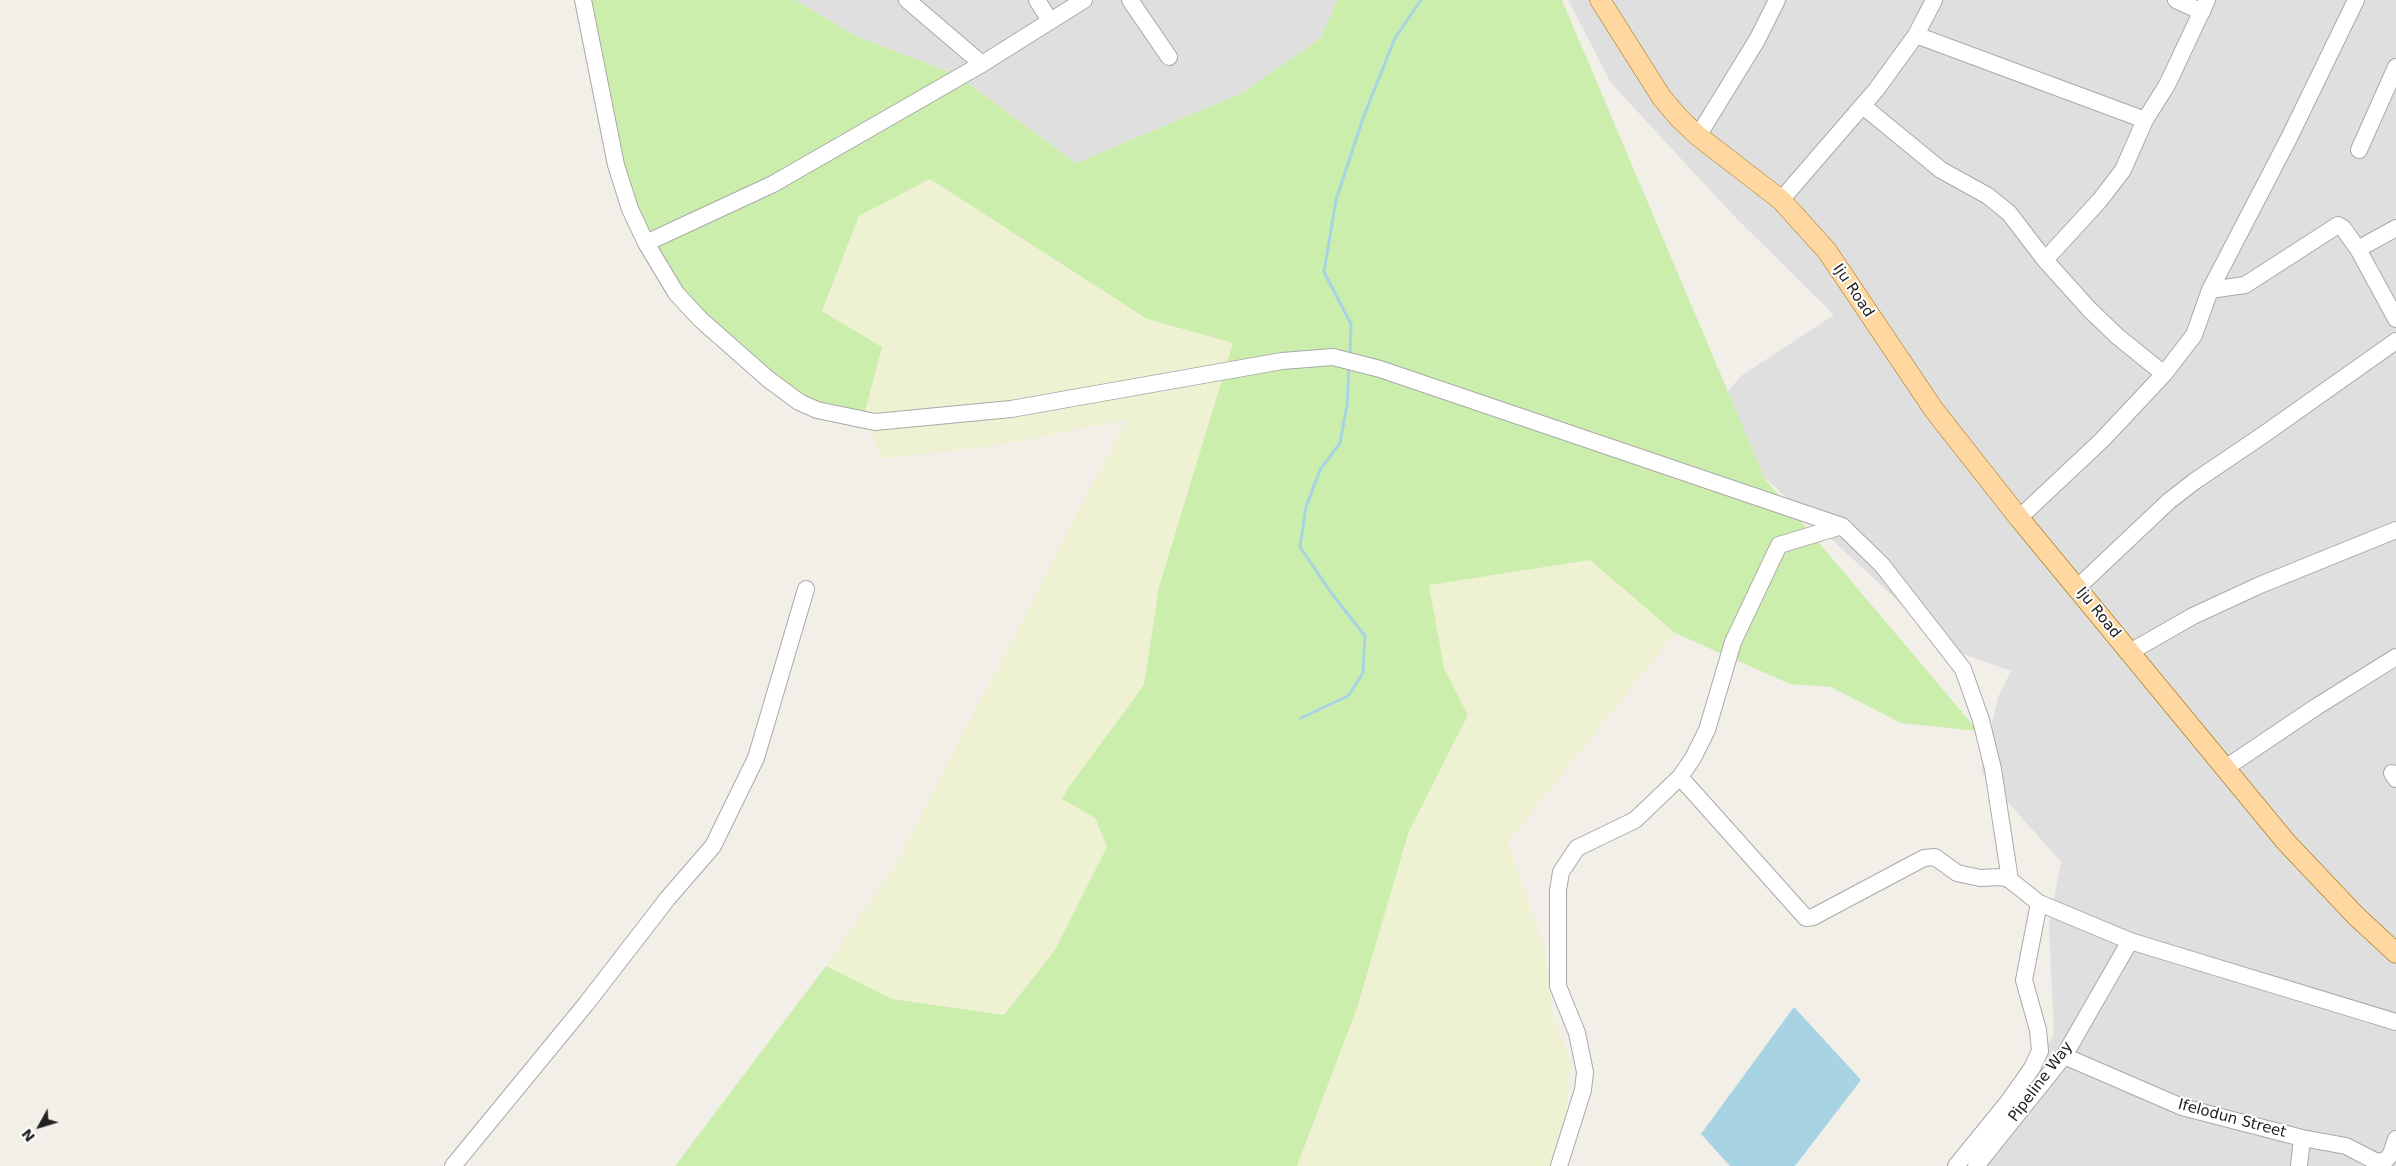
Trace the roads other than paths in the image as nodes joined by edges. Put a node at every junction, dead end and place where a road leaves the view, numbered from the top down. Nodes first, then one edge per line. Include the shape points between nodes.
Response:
1 (584, 0) edge
2 (907, 0) edge
3 (1036, 0) edge
4 (1084, 0) edge
5 (1130, 0) edge
6 (1600, 0) edge
7 (1778, 0) edge
8 (1934, 0) edge
9 (2176, 0) edge
10 (2356, 0) edge
11 (2204, 6) edge
12 (1050, 22) junction
13 (1916, 35) junction
14 (1169, 57) dead end
15 (982, 64) junction
16 (2396, 68) edge
17 (2391, 90) edge
18 (1863, 106) junction
19 (2145, 120) junction
20 (1698, 136) junction
21 (2359, 150) dead end
22 (1781, 200) junction
23 (2396, 228) edge
24 (646, 243) junction
25 (2358, 249) junction
26 (2045, 260) junction
27 (2210, 290) junction
28 (2396, 319) edge
29 (2396, 341) edge
30 (2164, 374) junction
31 (2019, 518) junction
32 (1842, 526) junction
33 (2396, 530) edge
34 (806, 588) dead end
35 (2077, 588) junction
36 (2130, 652) junction
37 (2396, 656) edge
38 (2224, 769) junction
39 (1680, 777) junction
40 (2010, 880) junction
41 (2038, 903) junction
42 (2130, 941) junction
43 (2396, 953) edge
44 (2396, 1022) edge
45 (2064, 1056) junction
46 (2302, 1138) junction
47 (2396, 1139) edge
48 (2366, 1162) edge
49 (453, 1166) edge
50 (1559, 1166) edge
51 (1956, 1166) edge
52 (1976, 1166) edge
53 (2299, 1166) edge

1 - 24 street via 616,165 630,209
2 - 15 street
3 - 12 street
4 - 12 street
5 - 14 street
6 - 20 main road, Iju Road via 1662,98
7 - 20 street
8 - 13 street
9 - 11 street
10 - 27 street via 2290,138
11 - 19 street via 2166,85
12 - 15 street
13 - 18 street
13 - 19 street
15 - 24 street via 773,184
16 - 17 street
17 - 21 street
18 - 22 street
18 - 26 street via 1941,170 1988,196 2009,213
19 - 26 street via 2123,170
20 - 22 main road, Iju Road
22 - 31 main road, Iju Road via 1827,251 1934,410
23 - 25 street
24 - 32 street via 682,299 700,319 768,379 799,402 817,410 875,422 1011,409 1282,361 1333,357 1380,369
25 - 27 street via 2338,225 2245,285
25 - 28 street
26 - 30 street via 2117,336
27 - 30 street via 2194,335
29 - 35 street via 2264,436 2194,481
30 - 31 street via 2102,440
31 - 35 main road, Iju Road
32 - 39 street via 1779,545 1733,642 1707,730
32 - 40 street via 1882,565 1963,669 1981,720 1993,769
33 - 36 street via 2260,584 2193,616
34 - 49 street via 756,758 713,846
35 - 36 main road, Iju Road
36 - 38 main road, Iju Road
37 - 38 street
38 - 43 main road, Iju Road via 2286,842
39 - 40 street via 1806,918 1929,856 1957,874
39 - 50 street via 1635,820 1577,848 1561,872 1558,890 1558,986 1577,1033 1585,1072 1583,1090
40 - 41 street
41 - 42 street
41 - 51 street via 2024,980 2038,1030 2040,1051 2013,1096
42 - 44 street
42 - 45 street, Pipeline Way
45 - 46 street, Ifelodun Street via 2182,1107
45 - 52 street, Pipeline Way
46 - 48 street, Ifelodun Street via 2346,1146
46 - 53 street
47 - 48 street via 2386,1160

